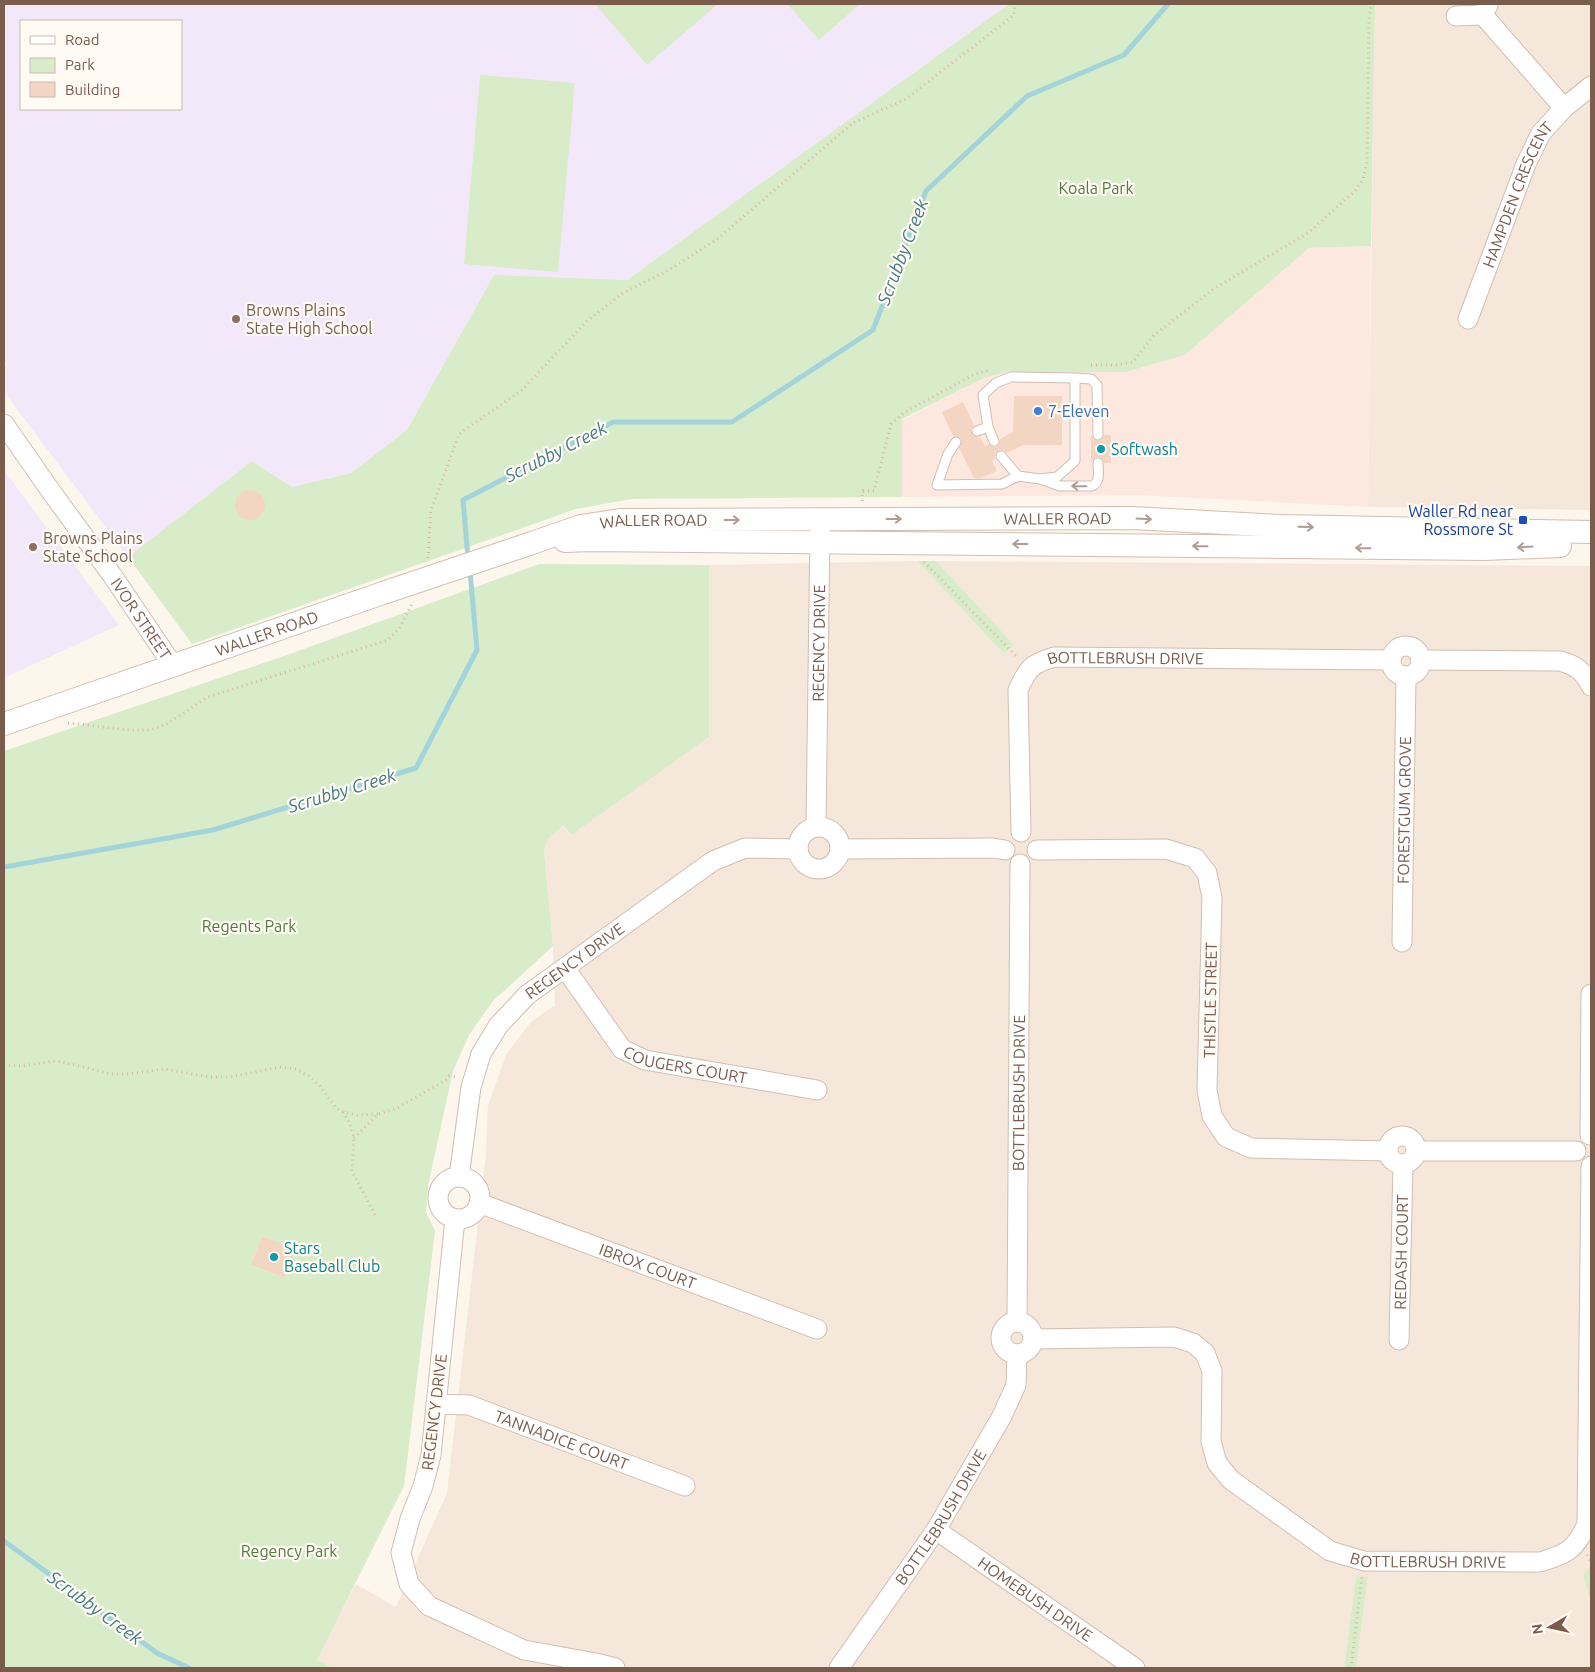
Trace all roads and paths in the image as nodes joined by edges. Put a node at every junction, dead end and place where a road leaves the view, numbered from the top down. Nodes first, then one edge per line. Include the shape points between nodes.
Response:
1 (1016, 4) edge
2 (1371, 4) edge
3 (1486, 9) edge
4 (1456, 16) dead end
5 (1591, 86) edge
6 (1564, 108) junction
7 (1468, 319) dead end
8 (1086, 365) dead end
9 (993, 370) dead end
10 (1075, 378) junction
11 (4, 424) edge
12 (988, 427) junction
13 (977, 431) dead end
14 (1098, 435) dead end
15 (956, 442) dead end
16 (994, 442) dead end
17 (1001, 456) dead end
18 (1098, 463) dead end
19 (1018, 476) junction
20 (1040, 480) junction
21 (862, 501) dead end
22 (1048, 518) junction
23 (820, 519) junction
24 (1591, 532) edge
25 (1281, 536) junction
26 (820, 542) junction
27 (529, 544) junction
28 (1048, 544) junction
29 (1591, 546) edge
30 (918, 556) dead end
31 (426, 563) dead end
32 (414, 600) dead end
33 (1391, 660) junction
34 (1421, 660) junction
35 (174, 666) junction
36 (1028, 670) junction
37 (1406, 676) junction
38 (1591, 686) edge
39 (62, 722) dead end
40 (4, 724) edge
41 (816, 827) junction
42 (1020, 832) junction
43 (798, 848) junction
44 (840, 849) junction
45 (1005, 850) junction
46 (1036, 850) junction
47 (1020, 864) junction
48 (1402, 942) dead end
49 (565, 968) junction
50 (1591, 994) edge
51 (4, 1065) edge
52 (456, 1077) dead end
53 (817, 1090) dead end
54 (343, 1112) junction
55 (378, 1114) junction
56 (1591, 1135) edge
57 (354, 1138) junction
58 (1388, 1151) junction
59 (1576, 1151) junction
60 (1417, 1152) junction
61 (1402, 1164) junction
62 (1591, 1166) edge
63 (459, 1177) junction
64 (479, 1202) junction
65 (375, 1215) dead end
66 (455, 1219) junction
67 (1017, 1322) junction
68 (817, 1329) dead end
69 (1033, 1339) junction
70 (1399, 1340) dead end
71 (1017, 1354) junction
72 (436, 1404) junction
73 (685, 1486) dead end
74 (936, 1530) junction
75 (1364, 1561) junction
76 (615, 1668) edge
77 (839, 1668) edge
78 (1135, 1668) edge
79 (1351, 1668) edge

1 - 31 path via 1014,15 906,99 853,123 716,240 667,271 623,293 586,321 522,390 459,434 431,510
2 - 8 path via 1367,162 1355,191 1308,233 1215,288 1153,336 1133,362
3 - 4 street
3 - 6 street
5 - 6 street, HAMPDEN CRESCENT
6 - 7 street, HAMPDEN CRESCENT via 1541,133 1526,164
9 - 21 path via 976,374 905,412 891,424 874,490 863,491
10 - 12 lane via 1011,377 996,383 983,394
10 - 14 lane via 1091,378 1097,385
10 - 20 lane via 1075,461 1057,477
11 - 35 street, IVOR STREET
12 - 13 lane
12 - 16 lane
15 - 19 lane via 937,485 1002,484
17 - 19 lane
18 -> 20 lane via 1098,481 1092,486 1060,486
19 - 20 lane
23 -> 22 street, WALLER ROAD
22 -> 25 street, WALLER ROAD via 1132,518
22 - 28 street
23 - 26 street, REGENCY DRIVE
27 -> 23 street, WALLER ROAD via 581,526 620,520
25 -> 24 street, WALLER ROAD
25 -> 28 street, WALLER ROAD
29 -> 25 street, WALLER ROAD via 1484,549
26 - 27 street, WALLER ROAD via 590,540
28 -> 26 street, WALLER ROAD
26 - 41 street, REGENCY DRIVE
27 - 35 street, WALLER ROAD, bridge
30 - 36 path
32 - 39 path via 399,629 388,640 208,697 167,724 150,730
33 - 34 street via 1395,651 1403,646 1418,651
33 - 36 street, BOTTLEBRUSH DRIVE via 1054,657 1037,662
33 - 37 street via 1393,670
34 - 37 street via 1419,670
34 - 38 street via 1560,660 1574,665 1586,675
35 - 40 street, WALLER ROAD
36 - 42 street, BOTTLEBRUSH DRIVE via 1018,690
37 - 48 street, FORESTGUM GROVE
41 - 43 street via 803,834
41 - 44 street via 833,832 839,840
42 - 45 street via 1009,838
42 - 46 street via 1033,838
43 - 44 street via 804,863 819,869 833,863
43 - 49 street, REGENCY DRIVE via 745,848 713,862
44 - 45 street
45 - 47 street via 1010,860
46 - 47 street via 1031,860
46 - 58 street, THISTLE STREET via 1166,849 1195,858 1207,873 1212,898 1207,1090 1212,1116 1226,1137 1251,1148
47 - 67 street, BOTTLEBRUSH DRIVE
49 - 53 street, COUGERS COURT via 622,1049 645,1060
49 - 63 street, REGENCY DRIVE via 527,995 498,1026 481,1054 470,1087
50 - 56 street
51 - 54 path via 23,1066 53,1061 111,1074 164,1069 230,1078 280,1067 309,1076
52 - 55 path via 448,1076 395,1108
54 - 55 path
54 - 57 path
55 - 57 path
56 - 59 street via 1579,1142
57 - 65 path via 352,1171
58 - 60 street via 1391,1140 1402,1135 1413,1140
58 - 61 street via 1393,1161
59 - 60 street
59 - 62 street via 1582,1163
60 - 61 street via 1412,1161
61 - 70 street, REDASH COURT
62 - 75 street, BOTTLEBRUSH DRIVE via 1587,1524 1579,1542 1562,1555 1540,1562
63 - 64 street via 475,1185
63 - 66 street via 446,1181 438,1192 443,1212
64 - 66 street via 467,1217
64 - 68 street, IBROX COURT
66 - 72 street, REGENCY DRIVE
67 - 69 street via 1027,1325
67 - 71 street via 1007,1326 1002,1335 1004,1346
69 - 71 street via 1030,1348
69 - 75 street, BOTTLEBRUSH DRIVE via 1174,1337 1193,1343 1205,1353 1212,1371 1211,1442 1217,1463 1231,1480 1330,1551
71 - 74 street, BOTTLEBRUSH DRIVE via 1016,1385 1002,1416
72 - 73 street, TANNADICE COURT via 469,1405
72 - 76 street, REGENCY DRIVE via 431,1455 401,1553 409,1584 429,1606 524,1650
74 - 77 street, BOTTLEBRUSH DRIVE
74 - 78 street, HOMEBUSH DRIVE
75 - 79 path

